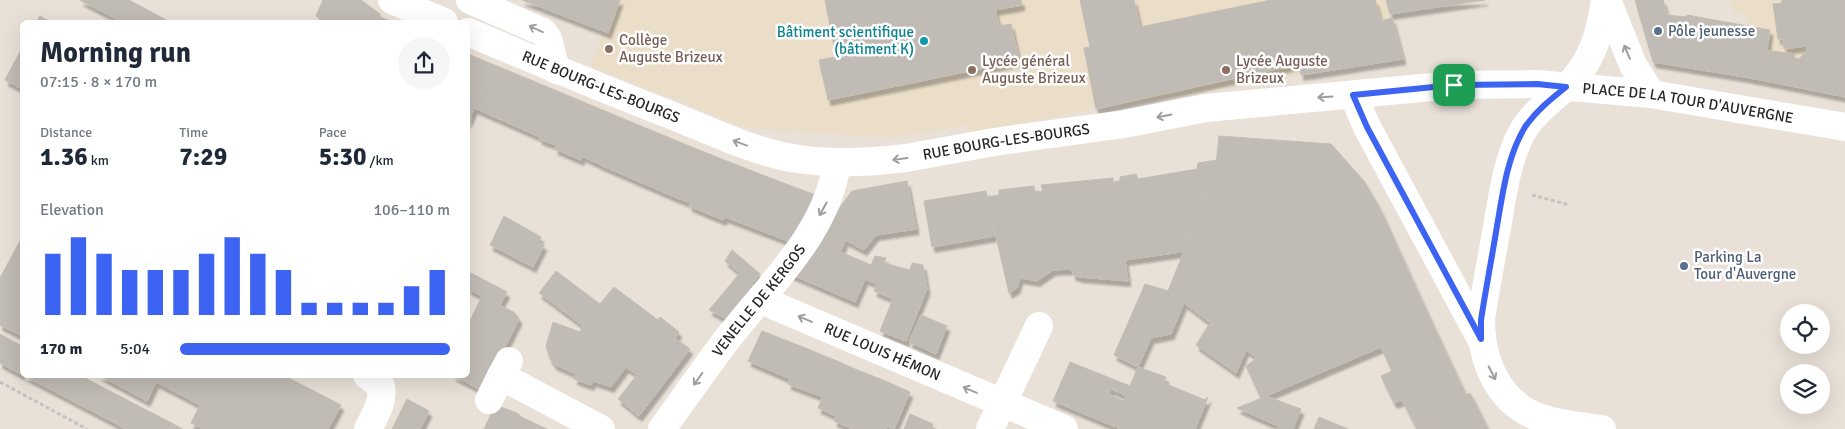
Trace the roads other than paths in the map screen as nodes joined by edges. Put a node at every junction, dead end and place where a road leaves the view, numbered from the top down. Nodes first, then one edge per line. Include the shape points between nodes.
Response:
1 (392, 0) edge
2 (470, 0) edge
3 (1606, 0) edge
4 (439, 20) edge
5 (470, 33) edge
6 (556, 70) junction
7 (1566, 87) junction
8 (1651, 94) junction
9 (1353, 95) junction
10 (1845, 127) edge
11 (837, 163) junction
12 (761, 300) junction
13 (1039, 326) dead end
14 (1481, 339) junction
15 (371, 378) edge
16 (489, 400) dead end
17 (1003, 404) junction
18 (1539, 424) edge
19 (368, 429) edge
20 (601, 429) edge
21 (662, 429) edge
22 (990, 429) edge
23 (1064, 429) edge
24 (1602, 429) edge

1 - 4 street
6 -> 2 street via 543,32
3 - 7 street via 1596,46
8 -> 3 street via 1633,66
5 - 6 street, RUE BOURG-LES-BOURGS
11 -> 6 street, RUE BOURG-LES-BOURGS via 767,152
7 - 8 street, PLACE DE LA TOUR D'AUVERGNE
7 - 9 street, RUE BOURG-LES-BOURGS via 1454,85
7 - 14 street, PLACE DE LA TOUR D'AUVERGNE via 1547,102 1527,125 1513,154 1505,182 1481,320
8 - 10 street, PLACE DE LA TOUR D'AUVERGNE
9 -> 11 street, RUE BOURG-LES-BOURGS via 1206,108 906,158
9 - 14 street, PLACE DE LA TOUR D'AUVERGNE
11 -> 12 street, VENELLE DE KERGOS via 829,198 809,234
17 -> 12 street, RUE LOUIS HÉMON
12 -> 21 street, VENELLE DE KERGOS via 726,341
13 - 17 street
14 -> 18 street, PLACE DE LA TOUR D'AUVERGNE via 1487,364 1502,391
15 - 19 street via 381,386 382,399
16 - 20 street via 505,368
17 - 22 street
17 - 23 street, RUE LOUIS HÉMON
18 - 24 street, PLACE DE LA TOUR D'AUVERGNE

